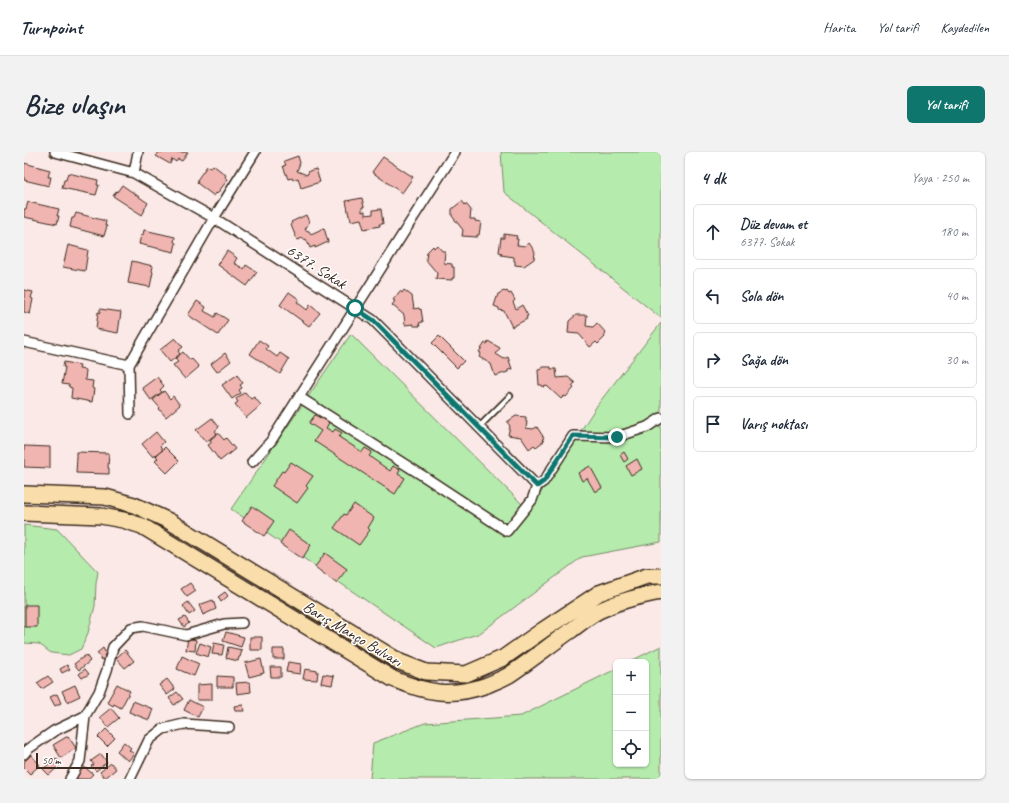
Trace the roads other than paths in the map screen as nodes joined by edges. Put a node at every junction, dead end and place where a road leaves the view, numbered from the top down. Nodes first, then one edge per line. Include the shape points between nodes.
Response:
1 (55, 152) edge
2 (138, 152) edge
3 (256, 152) edge
4 (454, 152) edge
5 (134, 173) junction
6 (214, 218) junction
7 (355, 308) junction
8 (24, 342) edge
9 (129, 365) junction
10 (510, 396) dead end
11 (299, 397) junction
12 (130, 414) dead end
13 (661, 418) edge
14 (479, 428) junction
15 (252, 462) dead end
16 (537, 486) junction
17 (24, 494) edge
18 (24, 513) edge
19 (661, 576) edge
20 (661, 592) edge
21 (242, 623) dead end
22 (85, 716) junction
23 (229, 727) dead end
24 (24, 754) edge
25 (70, 779) edge
26 (130, 779) edge

1 - 5 street, 6377. Sokak
2 - 5 street
3 - 6 street
4 - 7 street
5 - 6 street, 6377. Sokak
6 - 7 street, 6377. Sokak
6 - 9 street
7 - 11 street
7 - 14 street, 6377. Sokak via 373,320
8 - 9 street
9 - 12 street
10 - 14 lane
11 - 15 street via 271,441
11 - 16 street via 507,531 532,500
13 - 16 street via 647,428 617,437 573,436 544,481
14 - 16 street, 6377. Sokak
17 - 19 main road, Barış Manço Bulvarı via 105,497 134,505 169,521 400,662 426,672 466,674 503,658 599,593 647,576
18 - 20 main road, Barış Manço Bulvarı via 101,516 142,526 393,679 429,691 450,693 473,690 490,684 508,676 602,609 636,597
21 - 22 street via 224,624 186,635 143,626 131,628 113,647 99,692
22 - 24 street via 54,731
22 - 25 street via 80,761
23 - 26 street via 184,724 163,729 149,740

